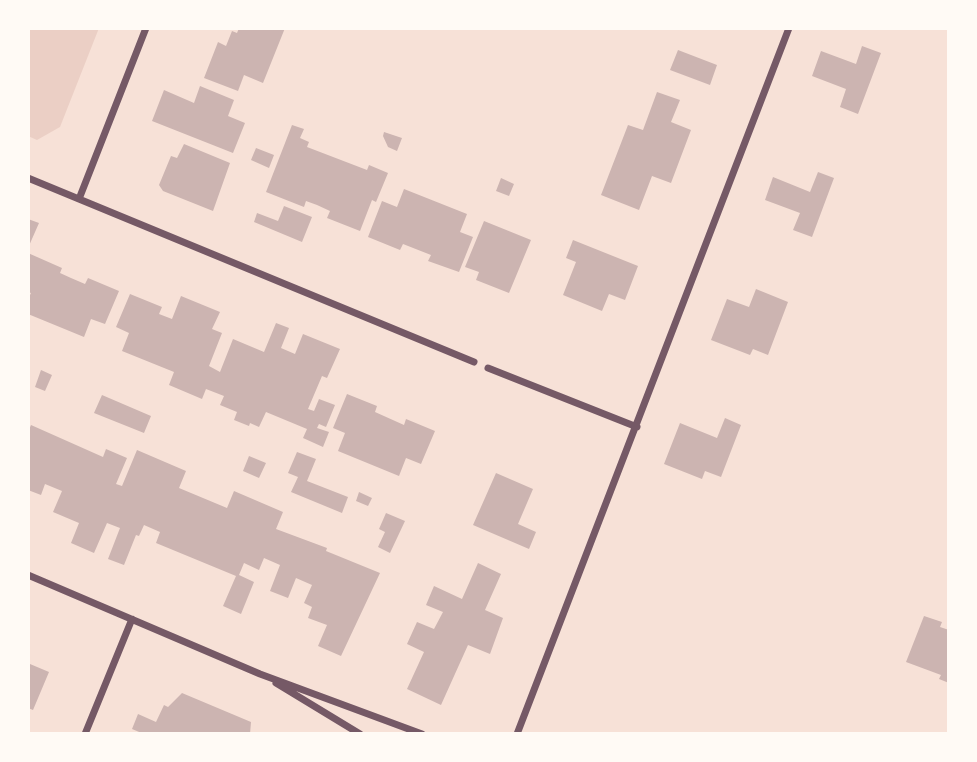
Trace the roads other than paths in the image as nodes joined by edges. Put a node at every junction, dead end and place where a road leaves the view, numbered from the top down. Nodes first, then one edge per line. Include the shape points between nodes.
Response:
1 (146, 28) edge
2 (789, 28) edge
3 (28, 178) edge
4 (79, 199) junction
5 (474, 362) dead end
6 (488, 368) dead end
7 (637, 427) junction
8 (28, 575) edge
9 (132, 619) junction
10 (260, 674) junction
11 (85, 734) edge
12 (360, 734) edge
13 (422, 734) edge
14 (517, 734) edge

1 - 4 street
2 - 7 street
3 - 4 street
4 - 5 street
6 - 7 street
7 - 14 street
8 - 9 street
9 - 10 street
9 - 11 street
10 - 12 street
10 - 13 street

